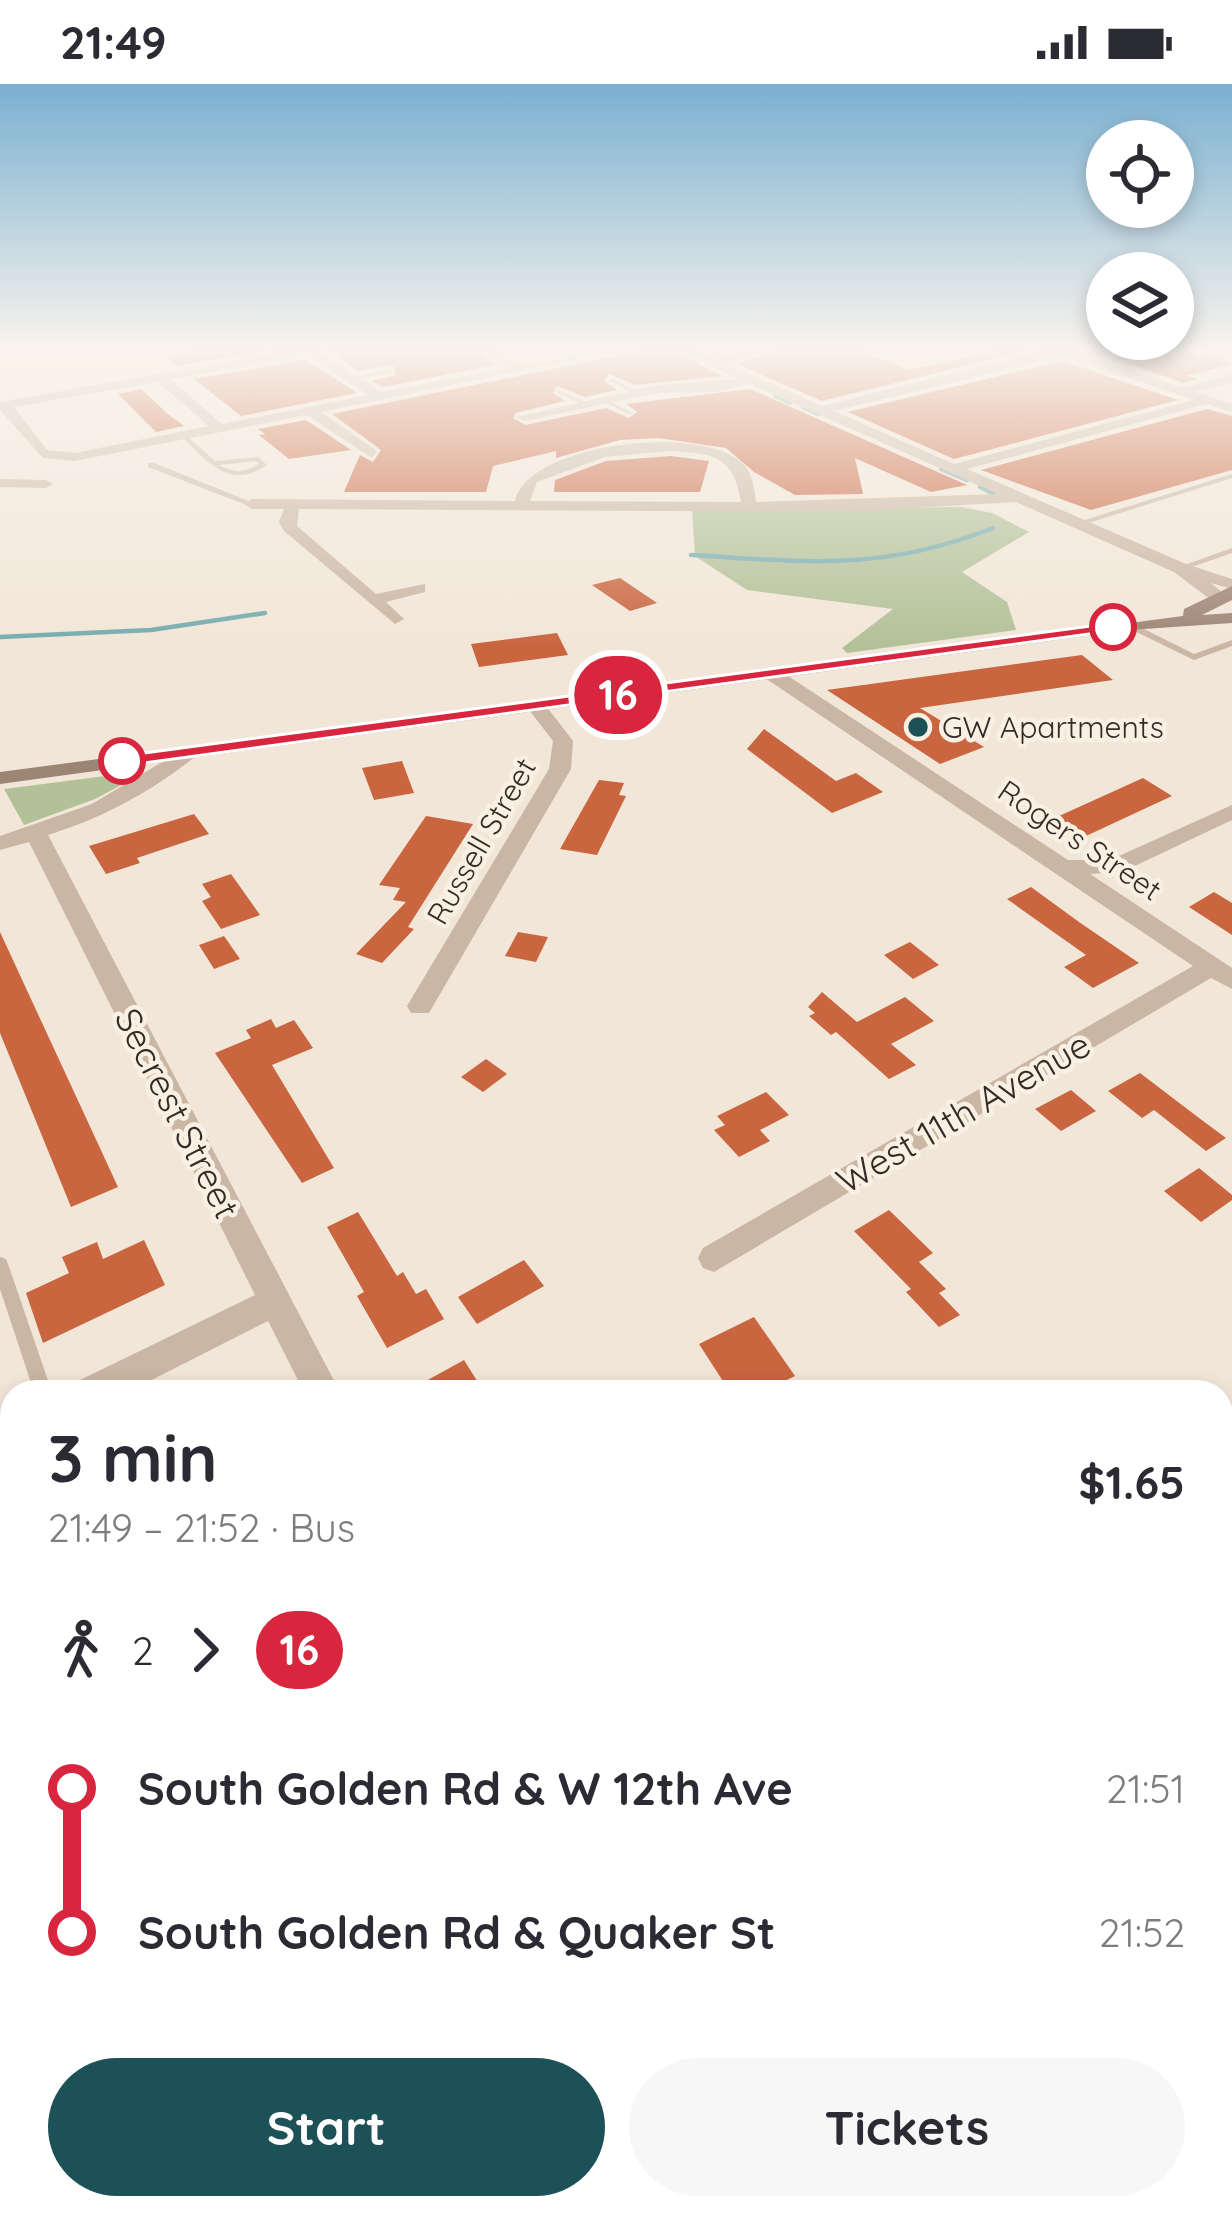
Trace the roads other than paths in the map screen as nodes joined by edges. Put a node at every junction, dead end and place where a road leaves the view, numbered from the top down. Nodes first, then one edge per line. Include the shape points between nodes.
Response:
1 (39, 449) edge
2 (116, 449) edge
3 (198, 449) edge
4 (364, 449) edge
5 (632, 449) edge
6 (685, 449) edge
7 (909, 449) edge
8 (1030, 449) edge
9 (372, 454) dead end
10 (213, 463) junction
11 (151, 465) dead end
12 (955, 469) junction
13 (1232, 476) edge
14 (0, 483) edge
15 (46, 484) dead end
16 (1019, 497) junction
17 (252, 504) joint
18 (293, 504) junction
19 (521, 505) junction
20 (749, 506) junction
21 (1078, 524) junction
22 (1232, 550) edge
23 (1219, 554) junction
24 (1232, 560) edge
25 (1180, 568) junction
26 (419, 588) dead end
27 (373, 600) junction
28 (1228, 601) edge
29 (394, 620) dead end
30 (1130, 625) junction
31 (1232, 643) edge
32 (772, 674) junction
33 (536, 706) junction
34 (188, 752) junction
35 (0, 778) edge
36 (1232, 812) edge
37 (35, 832) junction
38 (0, 843) edge
39 (1068, 867) junction
40 (1222, 973) edge
41 (420, 1006) dead end
42 (714, 1258) dead end
43 (0, 1264) edge
44 (274, 1301) junction
45 (39, 1380) edge
46 (117, 1380) edge
47 (316, 1380) edge

1 - 2 street via 75,457
3 - 10 lane
4 - 9 street
5 - 19 street via 541,474 525,487
6 - 20 street via 734,463
7 - 12 street
8 - 12 street
10 - 10 lane via 247,458 263,465 233,473
11 - 17 lane
12 - 16 street
13 - 21 lane
14 - 15 street
16 - 20 street
16 - 21 street
17 - 18 street
18 - 19 street
18 - 27 street via 290,528
19 - 20 street
21 - 25 street
22 - 23 lane
23 - 24 lane
23 - 25 lane
25 - 28 street
26 - 27 street
27 - 29 street
28 - 30 main road
30 - 31 lane via 1194,657
30 - 32 main road
32 - 33 main road
32 - 39 street, Rogers Street
33 - 34 main road
33 - 41 street, Russell Street via 563,741 560,769
34 - 35 main road
34 - 37 street via 149,787
36 - 39 street via 1114,867
37 - 38 street
37 - 44 street, Secrest Street
39 - 40 street, Rogers Street
40 - 42 street, West 11th Avenue
43 - 45 lane
44 - 46 street
44 - 47 street, Secrest Street

